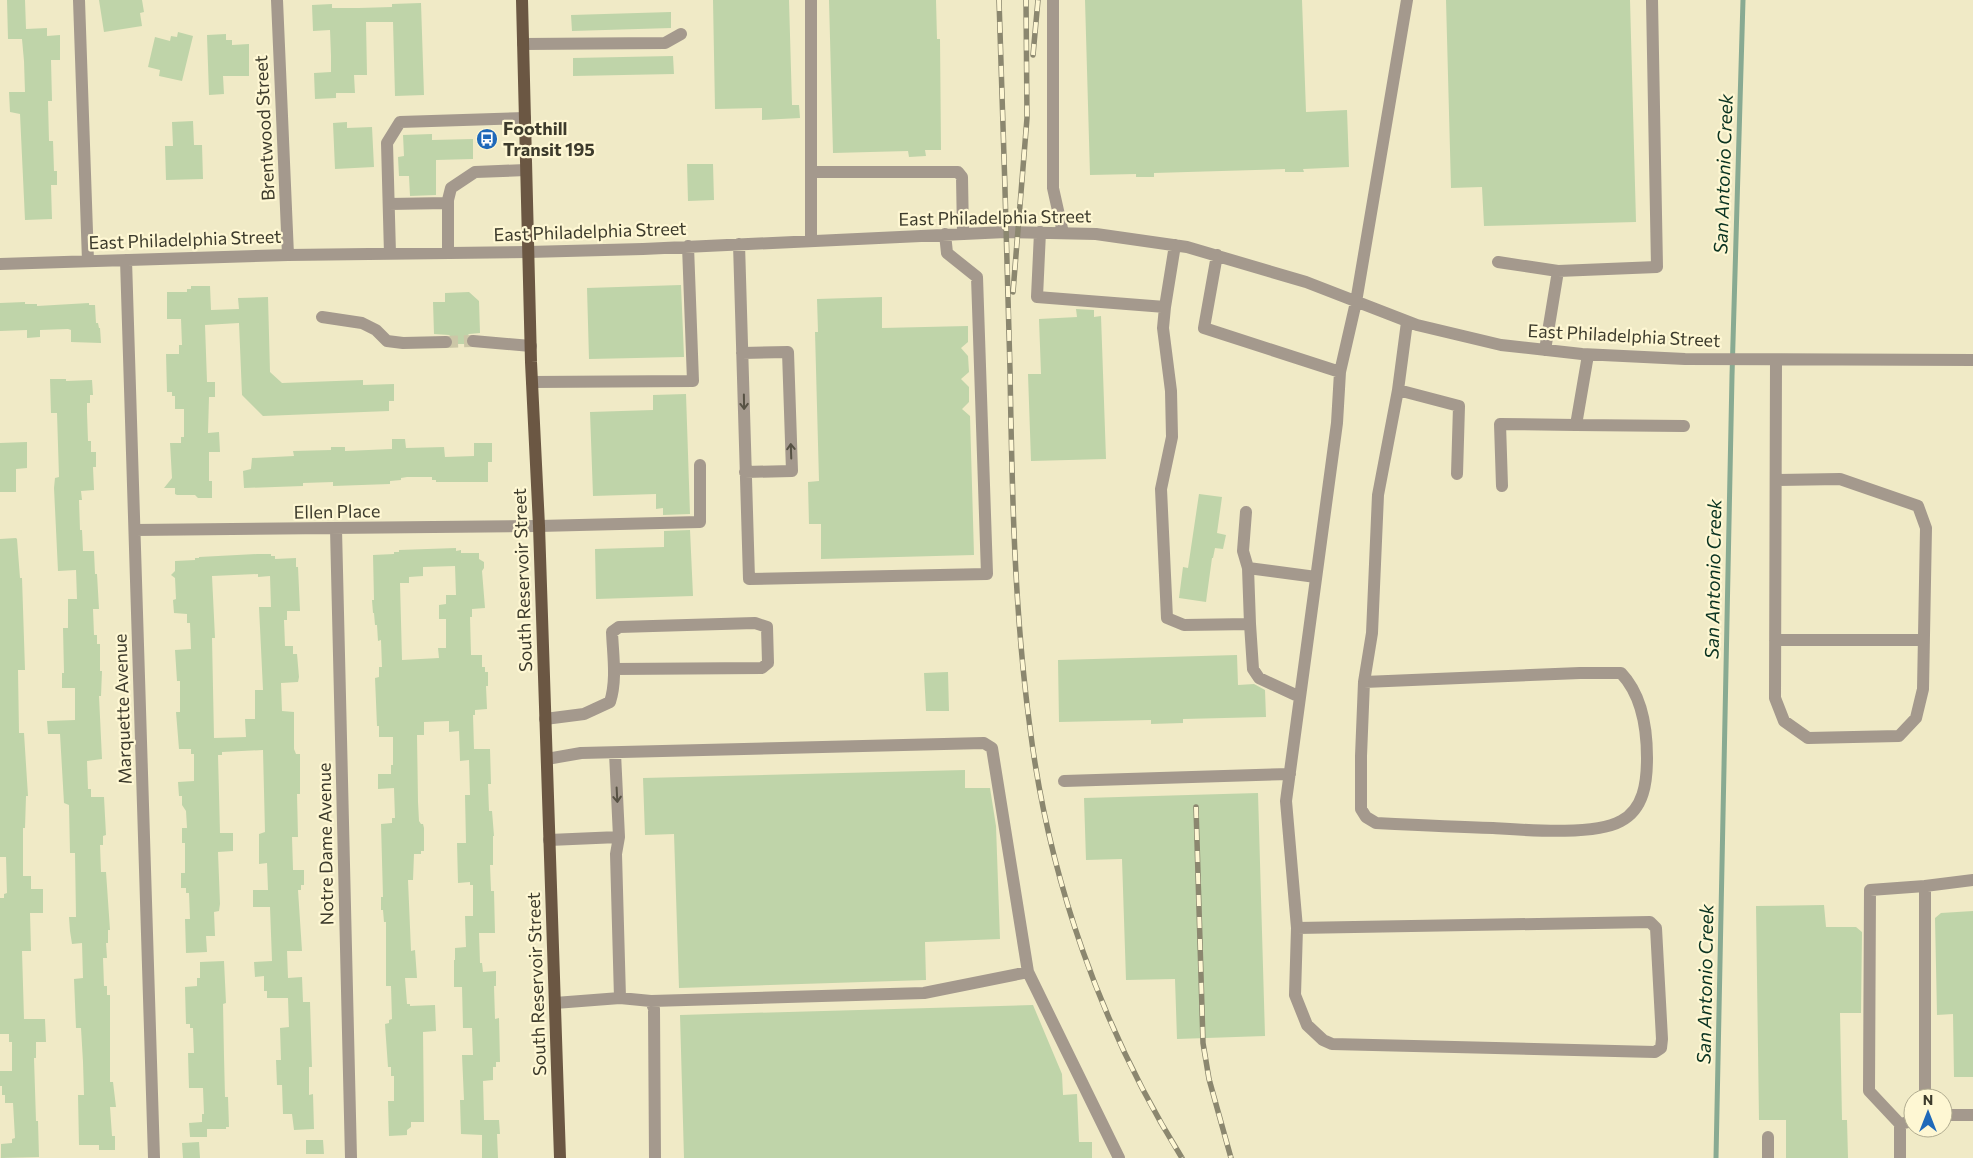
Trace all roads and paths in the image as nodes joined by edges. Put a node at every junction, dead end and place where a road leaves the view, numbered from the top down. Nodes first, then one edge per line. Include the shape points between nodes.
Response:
1 (79, 0) edge
2 (276, 0) edge
3 (522, 0) edge
4 (811, 0) edge
5 (1053, 0) edge
6 (1407, 0) edge
7 (1652, 0) edge
8 (680, 34) dead end
9 (523, 44) junction
10 (525, 118) junction
11 (526, 170) junction
12 (811, 172) junction
13 (448, 203) junction
14 (389, 204) junction
15 (1040, 232) junction
16 (1063, 233) junction
17 (945, 234) junction
18 (963, 234) junction
19 (811, 240) junction
20 (739, 244) junction
21 (1175, 245) junction
22 (688, 246) junction
23 (528, 252) junction
24 (448, 253) junction
25 (390, 254) junction
26 (288, 255) junction
27 (1217, 255) junction
28 (126, 260) junction
29 (88, 261) junction
30 (1498, 262) dead end
31 (0, 264) edge
32 (1558, 271) junction
33 (1356, 302) junction
34 (1165, 307) junction
35 (322, 317) dead end
36 (1407, 322) junction
37 (473, 341) tunnel mouth
38 (446, 342) tunnel mouth
39 (531, 346) junction
40 (1545, 350) junction
41 (742, 353) junction
42 (1588, 355) junction
43 (1776, 360) junction
44 (1973, 360) edge
45 (1340, 372) junction
46 (532, 382) junction
47 (1398, 390) junction
48 (1576, 425) junction
49 (1684, 426) dead end
50 (700, 465) dead end
51 (746, 472) junction
52 (1457, 474) dead end
53 (1776, 480) junction
54 (1502, 486) dead end
55 (1246, 512) dead end
56 (539, 526) junction
57 (336, 529) junction
58 (135, 530) junction
59 (1248, 568) junction
60 (1316, 578) junction
61 (1250, 624) junction
62 (1775, 640) junction
63 (1924, 640) junction
64 (614, 669) junction
65 (1364, 682) junction
66 (1300, 697) junction
67 (545, 719) junction
68 (615, 753) junction
69 (547, 759) junction
70 (1290, 774) junction
71 (1064, 781) dead end
72 (619, 837) junction
73 (550, 840) junction
74 (1973, 880) edge
75 (1925, 886) junction
76 (1297, 928) junction
77 (1028, 972) junction
78 (620, 998) junction
79 (651, 1001) junction
80 (555, 1003) junction
81 (1925, 1088) edge
82 (1953, 1115) edge
83 (1973, 1115) edge
84 (1903, 1123) edge
85 (1900, 1124) junction
86 (1768, 1137) dead end
87 (154, 1158) edge
88 (351, 1158) edge
89 (560, 1158) edge
90 (655, 1158) edge
91 (1119, 1158) edge
92 (1768, 1158) edge
93 (1900, 1158) edge

1 - 29 street
2 - 26 street, Brentwood Street
3 - 9 main road, South Reservoir Street
4 - 12 street
5 - 16 street via 1053,188
6 - 33 street
7 - 32 street via 1657,267
8 - 9 street via 665,43
9 - 10 main road, South Reservoir Street
10 - 11 main road, South Reservoir Street
10 - 14 street via 400,122 387,143
11 - 13 street via 475,172 451,188
11 - 23 main road, South Reservoir Street
12 - 18 street via 958,172 962,177
12 - 19 street
13 - 14 street
13 - 24 street
14 - 25 street
15 - 16 street, East Philadelphia Street
15 - 18 street, East Philadelphia Street
15 - 34 street via 1037,297
16 - 21 street, East Philadelphia Street via 1096,234
17 - 18 street, East Philadelphia Street
17 - 19 street, East Philadelphia Street
17 - 51 street via 946,253 977,277 987,574 749,579
19 - 20 street, East Philadelphia Street
20 - 22 street, East Philadelphia Street
20 - 41 street
21 - 27 street, East Philadelphia Street
21 - 34 street
22 - 23 street, East Philadelphia Street
22 - 46 street via 693,381
23 - 24 street, East Philadelphia Street
23 - 39 main road, South Reservoir Street
24 - 25 street, East Philadelphia Street
25 - 26 street, East Philadelphia Street
26 - 28 street, East Philadelphia Street
27 - 33 street, East Philadelphia Street via 1306,282
27 - 45 street via 1204,328
28 - 29 street, East Philadelphia Street
28 - 58 street, Marquette Avenue
29 - 31 street, East Philadelphia Street
30 - 32 street
32 - 40 street
33 - 36 street, East Philadelphia Street
33 - 45 street
34 - 61 street via 1163,328 1171,391 1172,437 1160,490 1167,618 1184,625
35 - 38 street via 362,323 387,341
36 - 40 street, East Philadelphia Street via 1501,345
36 - 47 street
37 - 39 street
39 - 46 main road, South Reservoir Street
40 - 42 street, East Philadelphia Street
41 -> 51 street
51 -> 41 street via 792,471 788,352
42 - 43 street, East Philadelphia Street
42 - 48 street
43 - 44 street, East Philadelphia Street
43 - 53 street
45 - 60 street via 1337,422
46 - 56 main road, South Reservoir Street
47 - 52 street via 1459,406
47 - 65 street via 1378,495 1372,633
48 - 49 street
48 - 54 street via 1500,424
50 - 56 street, Ellen Place via 700,522
53 - 62 street
53 - 63 street via 1840,479 1918,506 1926,528
55 - 59 street via 1243,551
56 - 57 street, Ellen Place
56 - 67 main road, South Reservoir Street
57 - 58 street, Ellen Place
57 - 88 street, Notre Dame Avenue
58 - 87 street, Marquette Avenue
59 - 60 street
59 - 61 street
60 - 66 street
61 - 66 street via 1253,669 1259,678
62 - 63 street
62 - 63 street via 1774,698 1784,721 1808,738 1899,736 1916,718 1923,690
64 - 64 street via 612,632 619,627 755,622 767,627 768,663 762,668
64 - 67 street via 615,688 610,702 584,714
65 - 65 street via 1361,809 1376,823 1541,830 1602,829 1622,821 1639,805 1647,779 1647,736 1631,683 1621,673
66 - 70 street
67 - 69 main road, South Reservoir Street
68 - 69 street via 581,753
68 -> 72 street
68 - 77 street via 984,743 992,748
69 - 73 main road, South Reservoir Street
70 - 71 street
70 - 76 street via 1286,801
72 - 73 street
72 - 78 street via 616,854
73 - 80 main road, South Reservoir Street
74 - 75 street
75 - 81 street
75 - 85 street via 1870,890 1869,1092
76 - 76 street via 1650,922 1656,928 1661,1048 1656,1052 1332,1044 1307,1025 1296,995
77 - 79 street via 924,993
77 - 91 street
78 - 79 street
78 - 80 street
79 - 90 street via 654,1009
80 - 89 main road, South Reservoir Street
82 - 83 street
84 - 85 street
85 - 93 street
86 - 92 street

